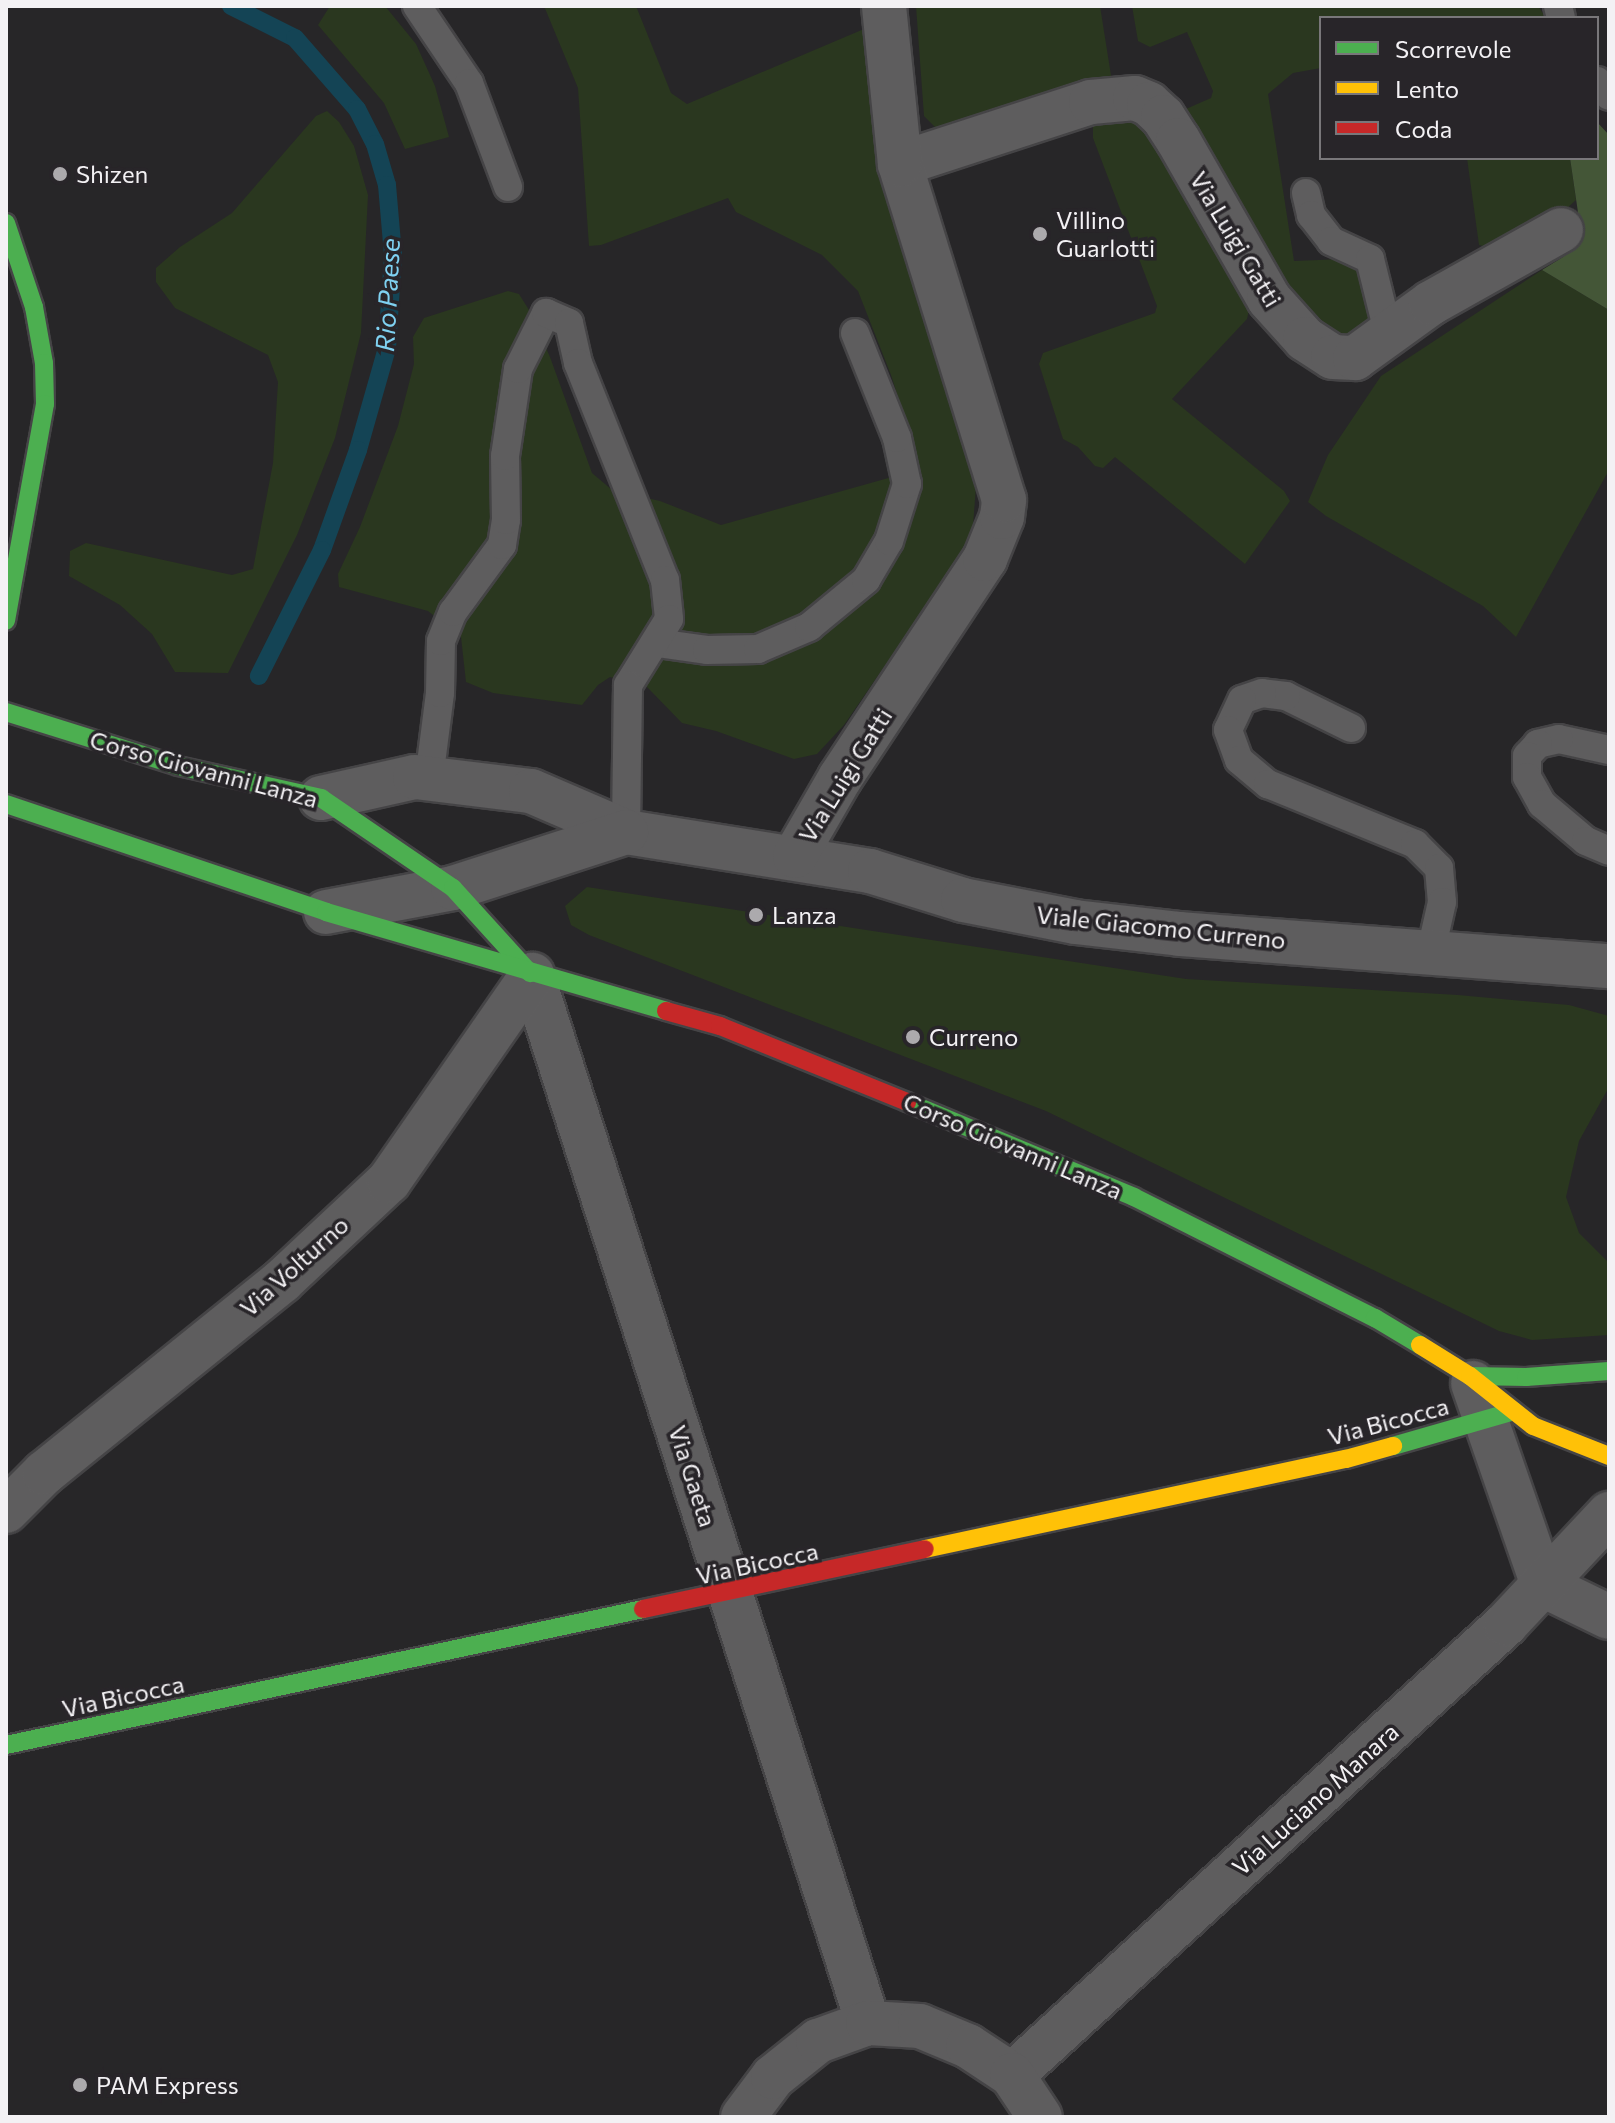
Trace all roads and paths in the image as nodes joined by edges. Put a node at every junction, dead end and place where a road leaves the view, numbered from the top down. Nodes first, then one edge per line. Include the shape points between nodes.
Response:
1 (417, 6) edge
2 (884, 6) edge
3 (900, 164) junction
4 (508, 187) dead end
5 (1306, 193) dead end
6 (6, 223) edge
7 (1561, 230) dead end
8 (855, 333) dead end
9 (1389, 336) junction
10 (6, 621) edge
11 (657, 643) junction
12 (6, 712) edge
13 (1351, 728) dead end
14 (1609, 750) edge
15 (429, 779) junction
16 (321, 798) junction
17 (6, 804) edge
18 (626, 832) junction
19 (1609, 851) edge
20 (795, 856) junction
21 (453, 888) junction
22 (326, 912) junction
23 (1431, 951) junction
24 (1609, 966) edge
25 (532, 975) junction
26 (1609, 1371) edge
27 (1470, 1376) junction
28 (1500, 1415) junction
29 (1609, 1456) edge
30 (6, 1511) edge
31 (1609, 1514) edge
32 (1543, 1585) junction
33 (730, 1593) junction
34 (1609, 1617) edge
35 (6, 1745) edge
36 (868, 2023) junction
37 (1012, 2075) junction
38 (743, 2117) edge
39 (1040, 2117) edge

1 - 4 lane via 469,83
2 - 3 street, Via Luigi Gatti
3 - 9 street, Via Luigi Gatti via 1091,102 1135,98 1163,117 1269,299 1295,329 1333,357 1355,358
3 - 20 street, Via Luigi Gatti via 999,481 1002,517 985,559 840,778
5 - 9 lane via 1311,215 1331,241 1370,259
6 - 10 street via 34,307 45,404
7 - 9 street, Via Luigi Gatti via 1431,303
8 - 11 lane via 897,438 907,484 889,541 866,580 809,627 758,649 707,650
11 - 15 lane via 669,619 665,580 578,363 569,323 546,313 518,369 505,456 502,545 453,612 441,641
11 - 18 lane via 628,685
12 - 16 street, Corso Giovanni Lanza via 178,766
13 - 23 lane via 1286,696 1262,693 1242,700 1228,730 1239,760 1268,784 1415,844 1439,868 1442,902
14 - 19 lane via 1559,739 1538,744 1527,756 1527,777 1542,804 1586,841
15 - 16 street, Viale Giacomo Curreno via 415,777
15 - 18 street, Viale Giacomo Curreno via 531,791
16 - 21 street, Corso Giovanni Lanza
17 - 22 street, Corso Giovanni Lanza
18 - 20 street, Viale Giacomo Curreno
18 - 21 street, Viale Giacomo Curreno
20 - 23 street, Viale Giacomo Curreno via 870,871 963,900 1075,922
21 - 22 street, Viale Giacomo Curreno
21 - 25 street, Corso Giovanni Lanza
22 - 25 street, Corso Giovanni Lanza
23 - 24 street, Viale Giacomo Curreno
25 - 27 street, Corso Giovanni Lanza via 720,1026 1065,1166 1375,1318
25 - 30 street, Via Volturno via 389,1181 282,1281 44,1473
25 - 33 street, Via Gaeta
26 - 27 street
27 - 28 street
28 - 29 street
28 - 32 street
28 - 33 street, Via Bicocca via 1346,1459
31 - 32 street, Via Luciano Manara
32 - 34 street
32 - 37 street, Via Luciano Manara
33 - 35 street, Via Bicocca
33 - 36 street, Via Gaeta
36 - 37 street via 920,2026 968,2046
36 - 38 street via 818,2041 773,2077
37 - 39 street

